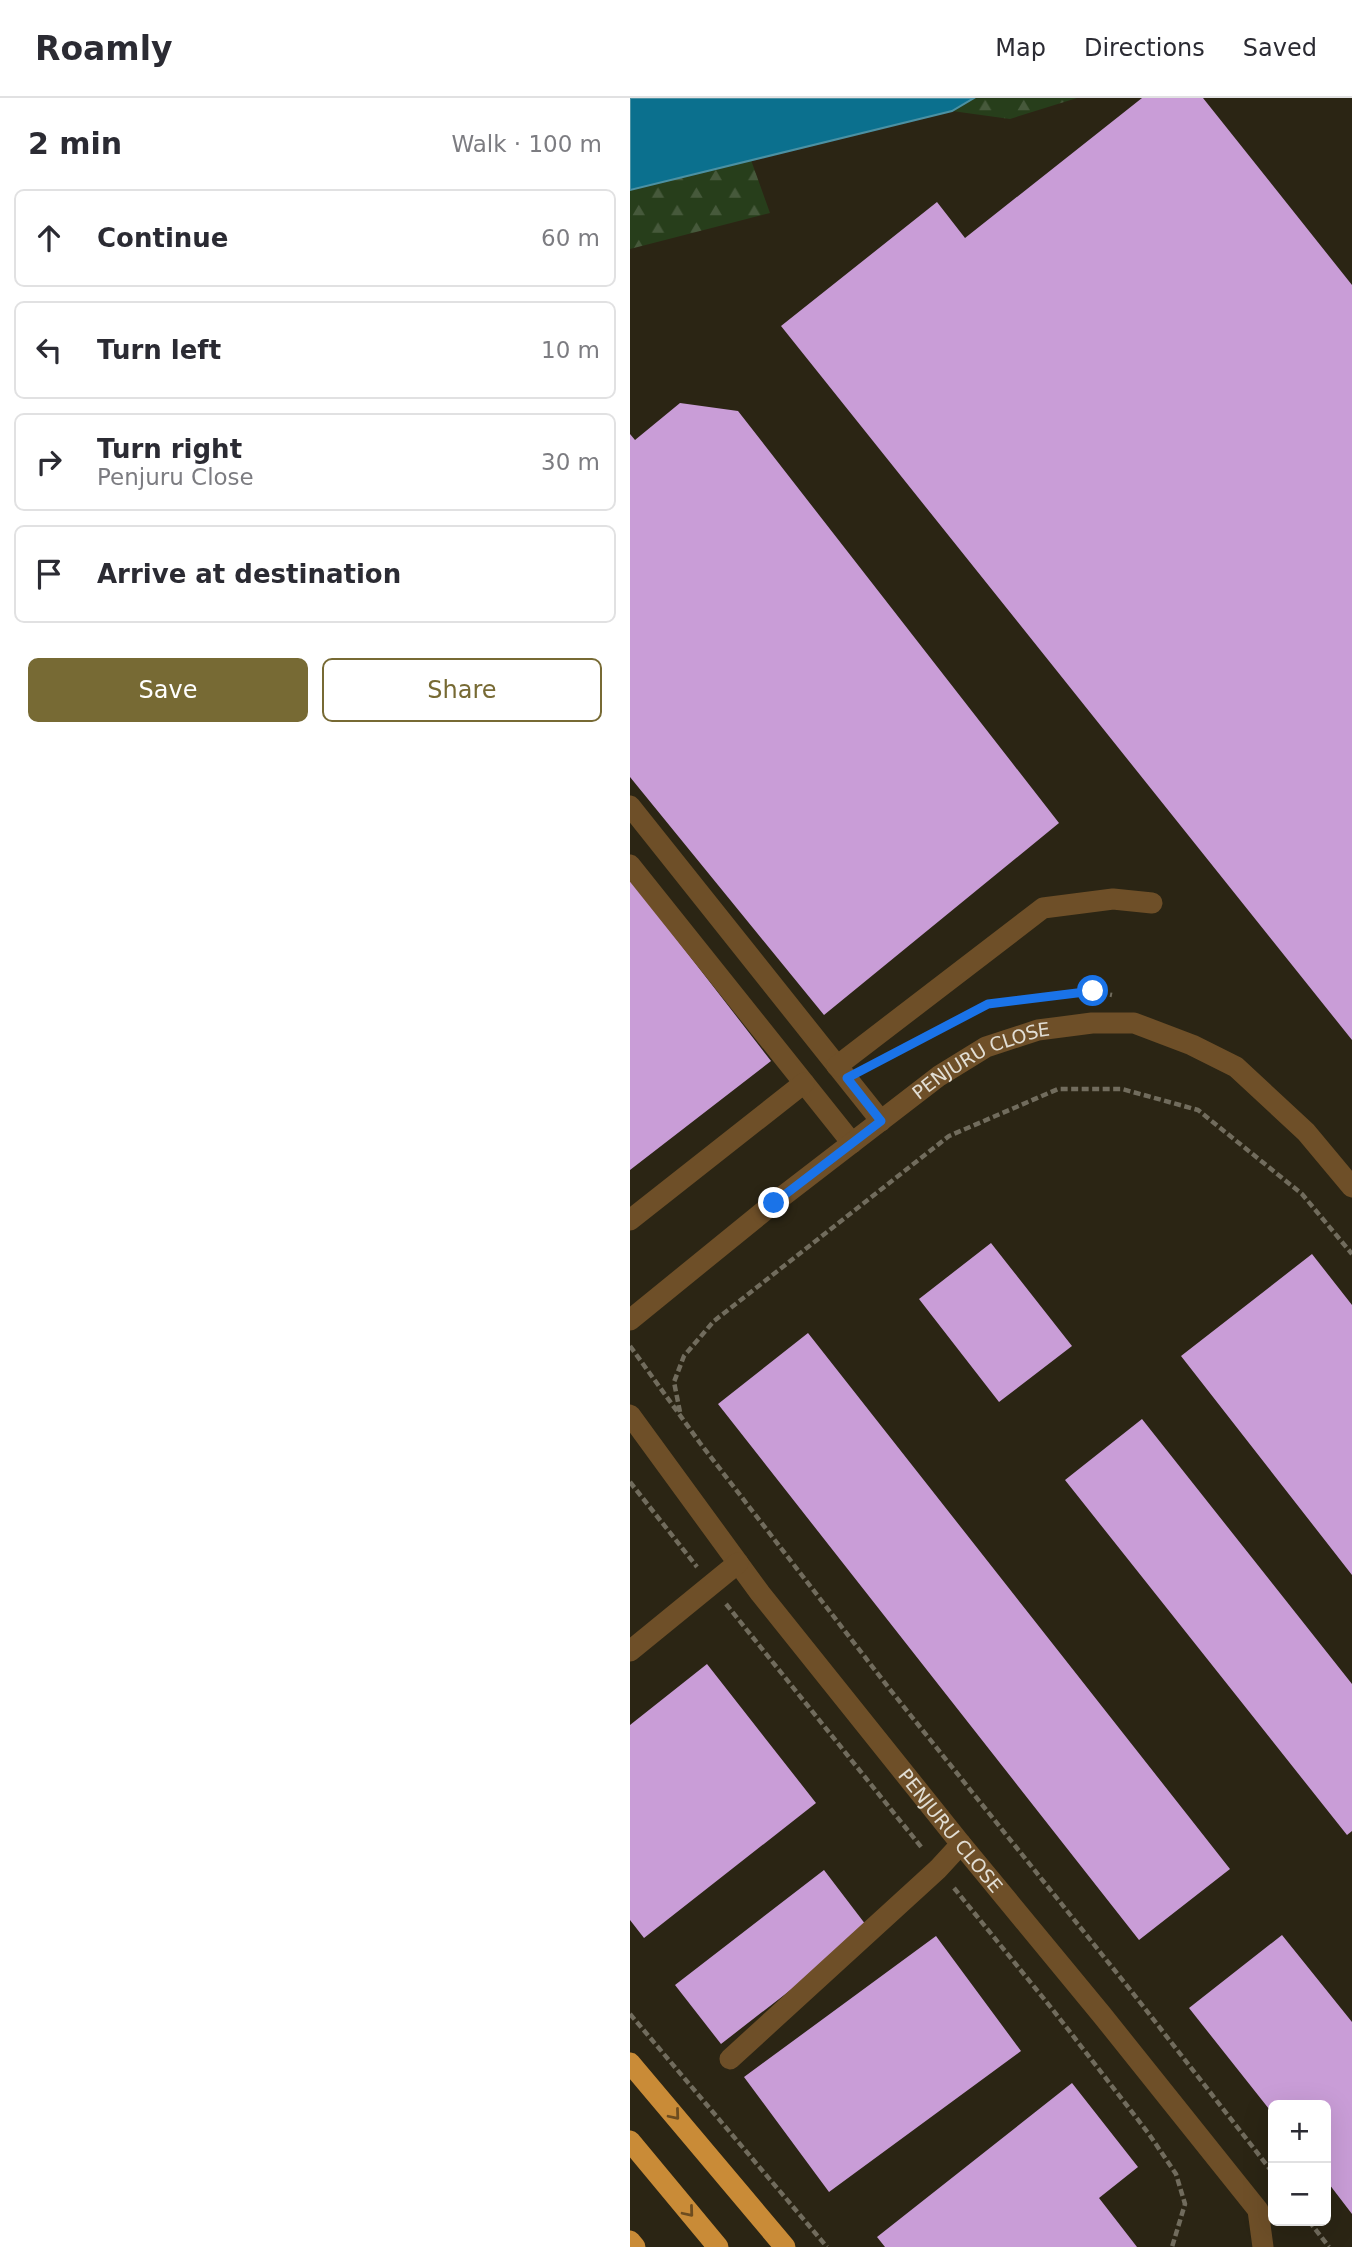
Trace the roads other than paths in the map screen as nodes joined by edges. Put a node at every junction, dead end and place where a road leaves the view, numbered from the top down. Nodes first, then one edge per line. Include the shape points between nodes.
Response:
1 (630, 806) edge
2 (630, 865) edge
3 (1152, 903) dead end
4 (837, 1066) junction
5 (804, 1083) junction
6 (881, 1121) junction
7 (852, 1143) junction
8 (1352, 1188) edge
9 (630, 1220) edge
10 (630, 1320) edge
11 (630, 1415) edge
12 (738, 1563) junction
13 (630, 1651) edge
14 (961, 1844) junction
15 (730, 2059) dead end
16 (630, 2063) edge
17 (630, 2141) edge
18 (630, 2241) edge
19 (635, 2247) edge
20 (718, 2247) edge
21 (785, 2247) edge
22 (1263, 2247) edge

1 - 4 street
2 - 5 street
3 - 4 street via 1113,899 1043,908
4 - 6 street
5 - 7 street
5 - 9 street
6 - 7 street, PENJURU CLOSE
6 - 8 street, PENJURU CLOSE via 986,1047 1038,1030 1134,1023 1236,1067 1306,1132
7 - 10 street, PENJURU CLOSE
11 - 12 street, PENJURU CLOSE
12 - 13 street
12 - 14 street, PENJURU CLOSE
14 - 15 street
14 - 22 street, PENJURU CLOSE via 1258,2210
16 -> 21 highway
17 -> 20 highway
18 - 19 highway

